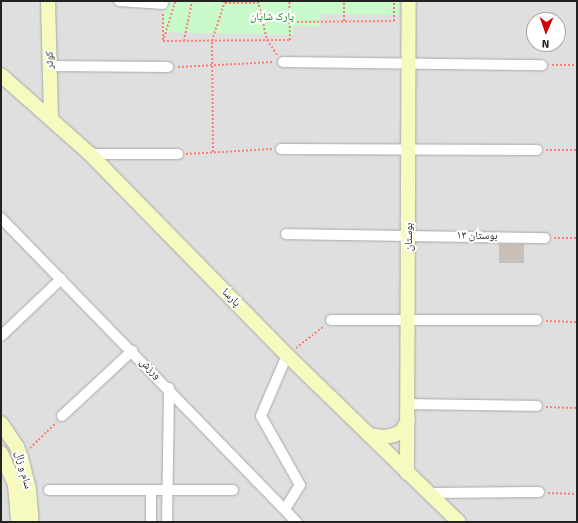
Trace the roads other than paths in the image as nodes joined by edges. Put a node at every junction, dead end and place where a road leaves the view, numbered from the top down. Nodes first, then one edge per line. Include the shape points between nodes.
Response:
1 (48, 1) edge
2 (119, 1) edge
3 (409, 1) edge
4 (162, 4) road end
5 (283, 62) road end
6 (410, 64) junction
7 (542, 65) road end
8 (50, 66) junction
9 (168, 67) road end
10 (1, 75) edge
11 (50, 119) junction
12 (281, 149) road end
13 (409, 149) junction
14 (537, 150) road end
15 (90, 154) junction
16 (178, 154) road end
17 (1, 218) edge
18 (286, 234) dead end
19 (409, 235) junction
20 (545, 238) road end
21 (61, 279) junction
22 (331, 320) road end
23 (409, 320) junction
24 (537, 320) road end
25 (1, 336) edge
26 (132, 351) junction
27 (287, 355) junction
28 (169, 388) junction
29 (409, 404) junction
30 (537, 406) road end
31 (62, 416) road end
32 (408, 421) junction
33 (1, 423) edge
34 (369, 436) junction
35 (1, 454) edge
36 (407, 473) junction
37 (49, 490) dead end
38 (233, 490) dead end
39 (151, 491) junction
40 (168, 491) junction
41 (539, 492) road end
42 (431, 493) junction
43 (285, 509) junction
44 (18, 522) edge
45 (32, 522) edge
46 (150, 522) edge
47 (167, 522) edge
48 (298, 522) edge
49 (460, 522) edge

1 - 8 street, کوثر
2 - 4 street
3 - 6 street, بوستان
5 - 6 street
6 - 7 street
6 - 13 street, بوستان
8 - 9 street
8 - 11 street, کوثر
10 - 11 street, پارسا
11 - 15 street, پارسا
12 - 13 street
13 - 14 street
13 - 19 street, بوستان
15 - 16 street
15 - 27 street, پارسا
17 - 21 street, ورزش
18 - 19 street, بوستان ۱۳
19 - 20 street, بوستان ۱۳
19 - 23 street, بوستان
21 - 25 street
21 - 26 street, ورزش
22 - 23 street
23 - 24 street
23 - 29 street, بوستان
26 - 28 street, ورزش
26 - 31 street
27 - 34 street, پارسا
27 - 43 street via 261,416 300,485
28 - 40 street
28 - 43 street, ورزش
29 - 30 street
29 - 32 street, بوستان
32 - 34 street via 401,432 394,435
32 - 36 street, بوستان
33 - 45 street, سام و زال via 21,457 29,490
34 - 36 street, پارسا
35 - 44 street, سام و زال via 15,485
36 - 42 street, پارسا
37 - 39 street
38 - 40 street
39 - 40 street
39 - 46 street
40 - 47 street
41 - 42 street
42 - 49 street, پارسا
43 - 48 street, ورزش

